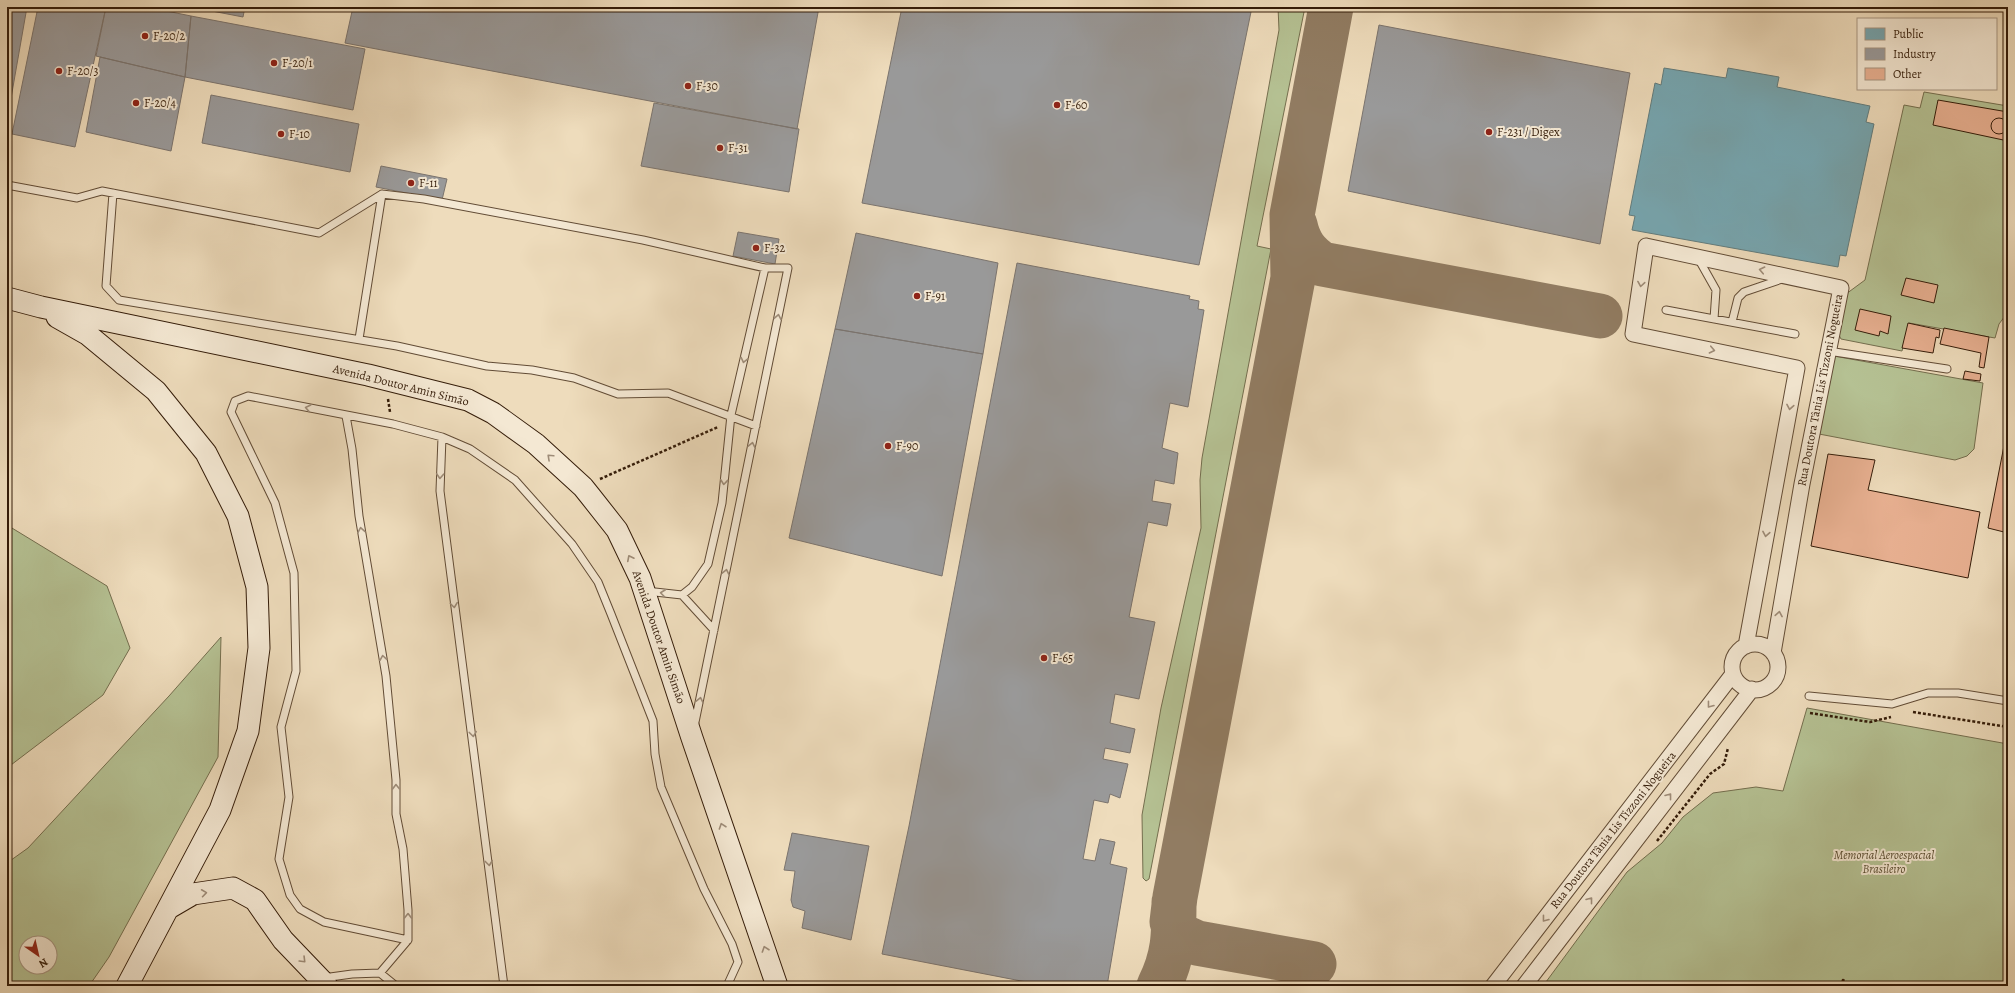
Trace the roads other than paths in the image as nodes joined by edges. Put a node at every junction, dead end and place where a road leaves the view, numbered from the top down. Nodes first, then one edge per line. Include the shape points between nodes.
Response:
1 (7, 185) edge
2 (113, 193) junction
3 (382, 194) junction
4 (1698, 256) junction
5 (765, 268) junction
6 (1790, 276) junction
7 (7, 298) edge
8 (41, 308) junction
9 (1666, 310) dead end
10 (1714, 319) junction
11 (1732, 322) junction
12 (1795, 334) dead end
13 (359, 340) junction
14 (1828, 351) junction
15 (1947, 369) dead end
16 (346, 416) junction
17 (731, 417) junction
18 (756, 426) junction
19 (442, 437) junction
20 (644, 591) junction
21 (682, 595) junction
22 (714, 630) junction
23 (1746, 646) junction
24 (1772, 653) junction
25 (1734, 674) junction
26 (1752, 689) junction
27 (1809, 696) dead end
28 (2008, 701) edge
29 (692, 738) junction
30 (169, 908) junction
31 (408, 940) junction
32 (380, 973) junction
33 (324, 982) edge
34 (127, 986) edge
35 (396, 986) edge
36 (504, 986) edge
37 (728, 986) edge
38 (777, 986) edge
39 (1494, 986) edge
40 (1524, 986) edge

1 - 2 lane via 77,198 102,191
2 - 3 lane via 319,233
2 - 13 lane via 106,286 119,300
3 - 5 lane via 424,199 658,243
3 - 13 lane
6 -> 4 street, Rua Doutora Tânia Lis Tizzoni Nogueira
4 - 10 lane via 1716,290
4 -> 23 street, Rua Doutora Tânia Lis Tizzoni Nogueira via 1646,246 1633,334 1797,368
5 -> 17 lane
18 -> 5 lane via 788,268
6 - 11 lane via 1744,292 1738,298
6 - 14 street, Rua Doutora Tânia Lis Tizzoni Nogueira via 1841,288
7 - 8 street, Avenida Doutor Amin Simão
20 -> 8 street, Avenida Doutor Amin Simão via 617,530 583,487 536,444 493,413 468,400 368,375
8 - 30 street, Avenida Doutor Amin Simão via 87,334 156,391 206,453 238,516 257,587 259,648 248,731 220,810
9 - 10 lane
10 - 11 lane
11 - 12 lane
13 - 17 lane via 487,366 532,370 574,378 618,394 668,393
14 - 15 lane
24 -> 14 street, Rua Doutora Tânia Lis Tizzoni Nogueira
16 - 19 lane via 393,424
31 -> 16 lane via 403,849 396,814 396,780 386,676 359,516
16 -> 31 lane via 248,396 235,401 231,412 275,503 294,573 296,671 281,727 289,797 279,859 290,895 300,909 324,922
17 - 18 lane
17 -> 21 lane via 722,503 708,564 692,587
22 -> 18 lane
19 -> 36 lane via 440,491
19 - 37 lane via 470,449 515,480 572,544 598,582 653,721 661,787 738,962
21 -> 20 lane
20 - 29 street, Avenida Doutor Amin Simão
21 - 22 lane
29 -> 22 lane
23 - 24 street via 1760,645
23 - 25 street via 1733,661
24 - 26 street, Rua Doutora Tânia Lis Tizzoni Nogueira via 1778,665 1775,677 1766,687
25 - 26 street via 1740,685
25 -> 39 street, Rua Doutora Tânia Lis Tizzoni Nogueira
40 -> 26 street, Rua Doutora Tânia Lis Tizzoni Nogueira
27 - 28 lane via 1892,704 1928,693 1958,693
38 -> 29 street, Avenida Doutor Amin Simão
30 -> 33 street via 193,894 233,888 254,900 283,940
30 - 34 street, Avenida Doutor Amin Simão
31 - 32 lane
32 - 33 lane via 352,974
32 - 35 lane

